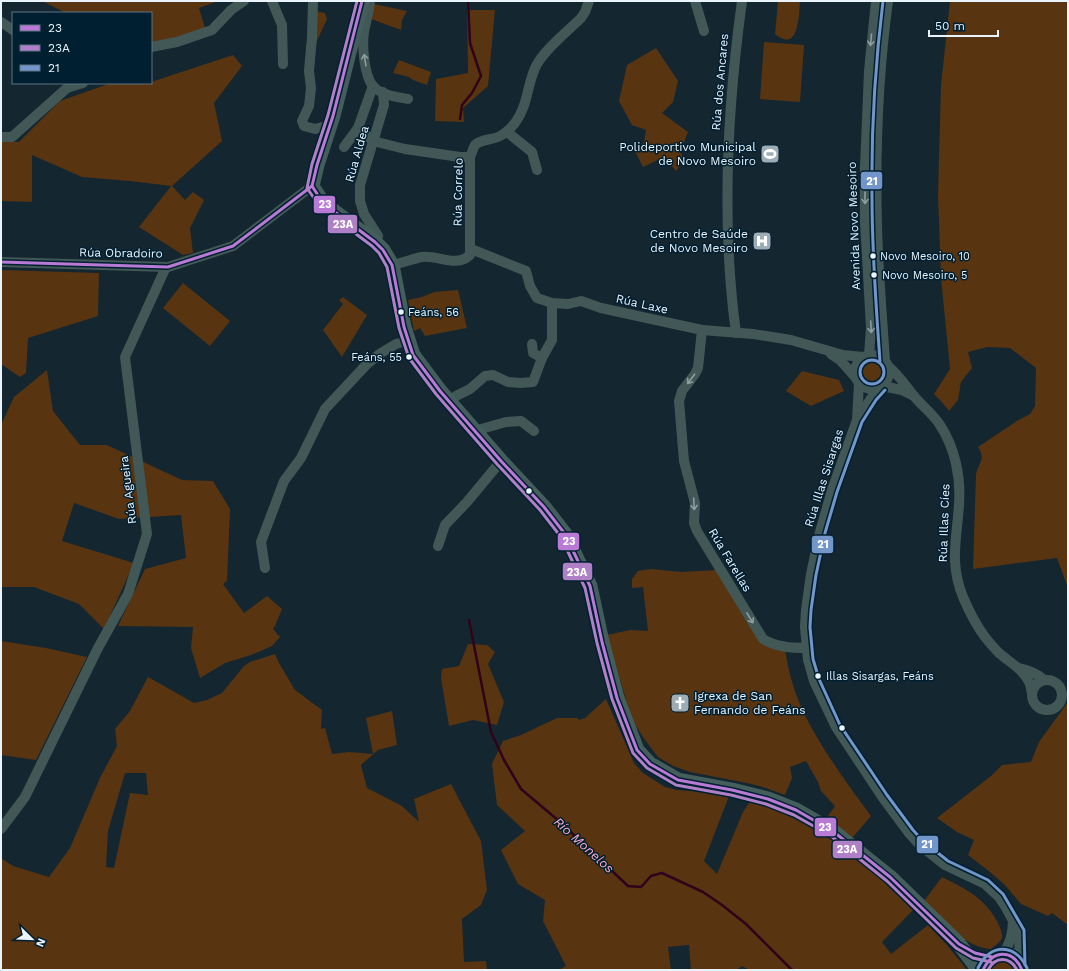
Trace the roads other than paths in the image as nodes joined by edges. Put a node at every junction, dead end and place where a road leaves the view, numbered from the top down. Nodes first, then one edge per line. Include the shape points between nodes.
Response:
1 (244, 1) edge
2 (272, 1) edge
3 (313, 1) edge
4 (362, 1) edge
5 (370, 1) edge
6 (589, 1) edge
7 (695, 1) edge
8 (742, 1) edge
9 (876, 1) edge
10 (888, 1) edge
11 (1, 22) edge
12 (12, 29) edge
13 (704, 31) dead end
14 (152, 47) edge
15 (283, 64) dead end
16 (65, 85) edge
17 (373, 86) junction
18 (383, 92) junction
19 (408, 99) dead end
20 (330, 125) junction
21 (358, 128) junction
22 (507, 132) junction
23 (1, 137) edge
24 (373, 141) junction
25 (344, 147) dead end
26 (470, 157) junction
27 (536, 170) dead end
28 (312, 186) junction
29 (375, 242) junction
30 (471, 249) junction
31 (1, 262) edge
32 (392, 265) junction
33 (166, 267) junction
34 (552, 303) junction
35 (702, 330) junction
36 (736, 333) junction
37 (407, 341) junction
38 (532, 344) dead end
39 (828, 351) junction
40 (866, 356) junction
41 (542, 358) junction
42 (886, 363) junction
43 (857, 381) junction
44 (882, 386) junction
45 (914, 396) junction
46 (449, 402) junction
47 (857, 420) junction
48 (474, 430) junction
49 (534, 431) dead end
50 (501, 461) junction
51 (438, 546) dead end
52 (265, 568) dead end
53 (807, 648) junction
54 (1018, 668) junction
55 (1044, 680) junction
56 (1057, 683) junction
57 (1068, 683) edge
58 (1032, 694) junction
59 (1, 829) edge
60 (1012, 918) junction
61 (958, 944) junction
62 (997, 955) junction
63 (1021, 967) edge
64 (979, 970) edge
65 (983, 970) edge

1 - 14 street via 231,10 212,30 177,42
2 - 15 street via 282,25
3 - 20 street via 309,70 312,88 309,106 302,121 304,126 315,129
4 - 20 street
17 -> 5 street via 368,77 364,54 364,33
6 - 22 street, Rúa Correlo via 581,18 537,64 521,112
7 - 13 street
8 - 36 street, Rúa dos Ancares via 730,103 728,156 730,262
9 -> 40 street, Avenida Novo Mesoiro via 869,71 865,167 865,229 871,328
10 - 42 street, Avenida Novo Mesoiro via 878,101 876,170 879,278
11 - 12 street
16 - 23 street via 12,137
17 - 18 street
17 - 21 street
18 - 19 street
18 - 24 street, Rúa Aldea via 384,105
20 - 28 street
21 - 24 street
21 - 25 street
22 - 26 street, Rúa Correlo via 498,138 480,142
22 - 27 street via 532,152
24 - 26 street via 405,149
24 - 29 street, Rúa Aldea via 360,185 360,200 364,214 378,236
26 - 30 street, Rúa Correlo
28 - 29 street via 323,203
28 - 33 street, Rúa Obradoiro via 233,246
29 - 32 street
30 - 32 street via 470,255 459,262 424,257
30 - 34 street, Rúa Laxe via 526,272 537,298
31 - 33 street, Rúa Obradoiro
32 - 37 street
33 - 59 street, Rúa Agueira via 125,357 147,534 128,594 98,648 25,798
34 - 35 street, Rúa Laxe via 568,304 581,301
34 - 41 street via 552,340
35 - 36 street, Rúa Laxe
35 -> 53 street, Rúa Farellas via 698,368 682,391 679,402 684,461 695,503 694,523 763,639 779,646
36 - 39 street, Rúa Laxe via 791,340
37 - 46 street via 413,355
37 - 52 street via 381,352 325,409 301,458 284,481 261,542
38 - 41 street via 533,352
39 - 40 street, Rúa Laxe via 843,355
39 - 43 street, Rúa Laxe via 840,360
40 - 42 street via 875,355
40 - 43 street via 858,361 856,366
41 - 46 street via 533,382 508,382 493,375 485,376
42 - 44 street via 888,378
42 - 45 street, Rúa Illas Cíes via 898,374
43 - 44 street via 869,389
43 - 47 street, Rúa Illas Sisargas
44 - 45 street, Rúa Illas Cíes via 902,390
44 - 47 street, Rúa Illas Sisargas
45 - 54 street, Rúa Illas Cíes via 940,426 950,446 956,467 960,492 954,546 955,572 962,595 985,636 999,653
46 - 48 street
47 - 53 street, Rúa Illas Sisargas via 820,532 806,610
48 - 49 street via 521,421
48 - 50 street
50 - 51 street via 445,525
50 - 61 street via 544,507 565,534 582,568 590,586 617,698 637,750 650,764 678,780 751,794 782,804 828,828 890,877
53 - 60 street, Rúa Illas Sisargas via 814,681 836,727 909,833 945,865 992,890 1006,906
54 - 55 street, Rúa Illas Cíes via 1040,675
54 - 58 street, Rúa Illas Cíes via 1030,683
55 - 56 street, Rúa Illas Cíes
55 - 58 street via 1033,687
56 - 57 street
56 - 58 street, Rúa Illas Cíes via 1062,695 1056,707 1042,709 1033,700
60 - 62 street via 1012,938 1007,948
60 - 63 street, Rúa Illas Sisargas via 1019,932
61 - 62 street via 975,953
61 - 64 street
62 - 63 street via 1006,954 1014,958
62 - 65 street via 985,964

